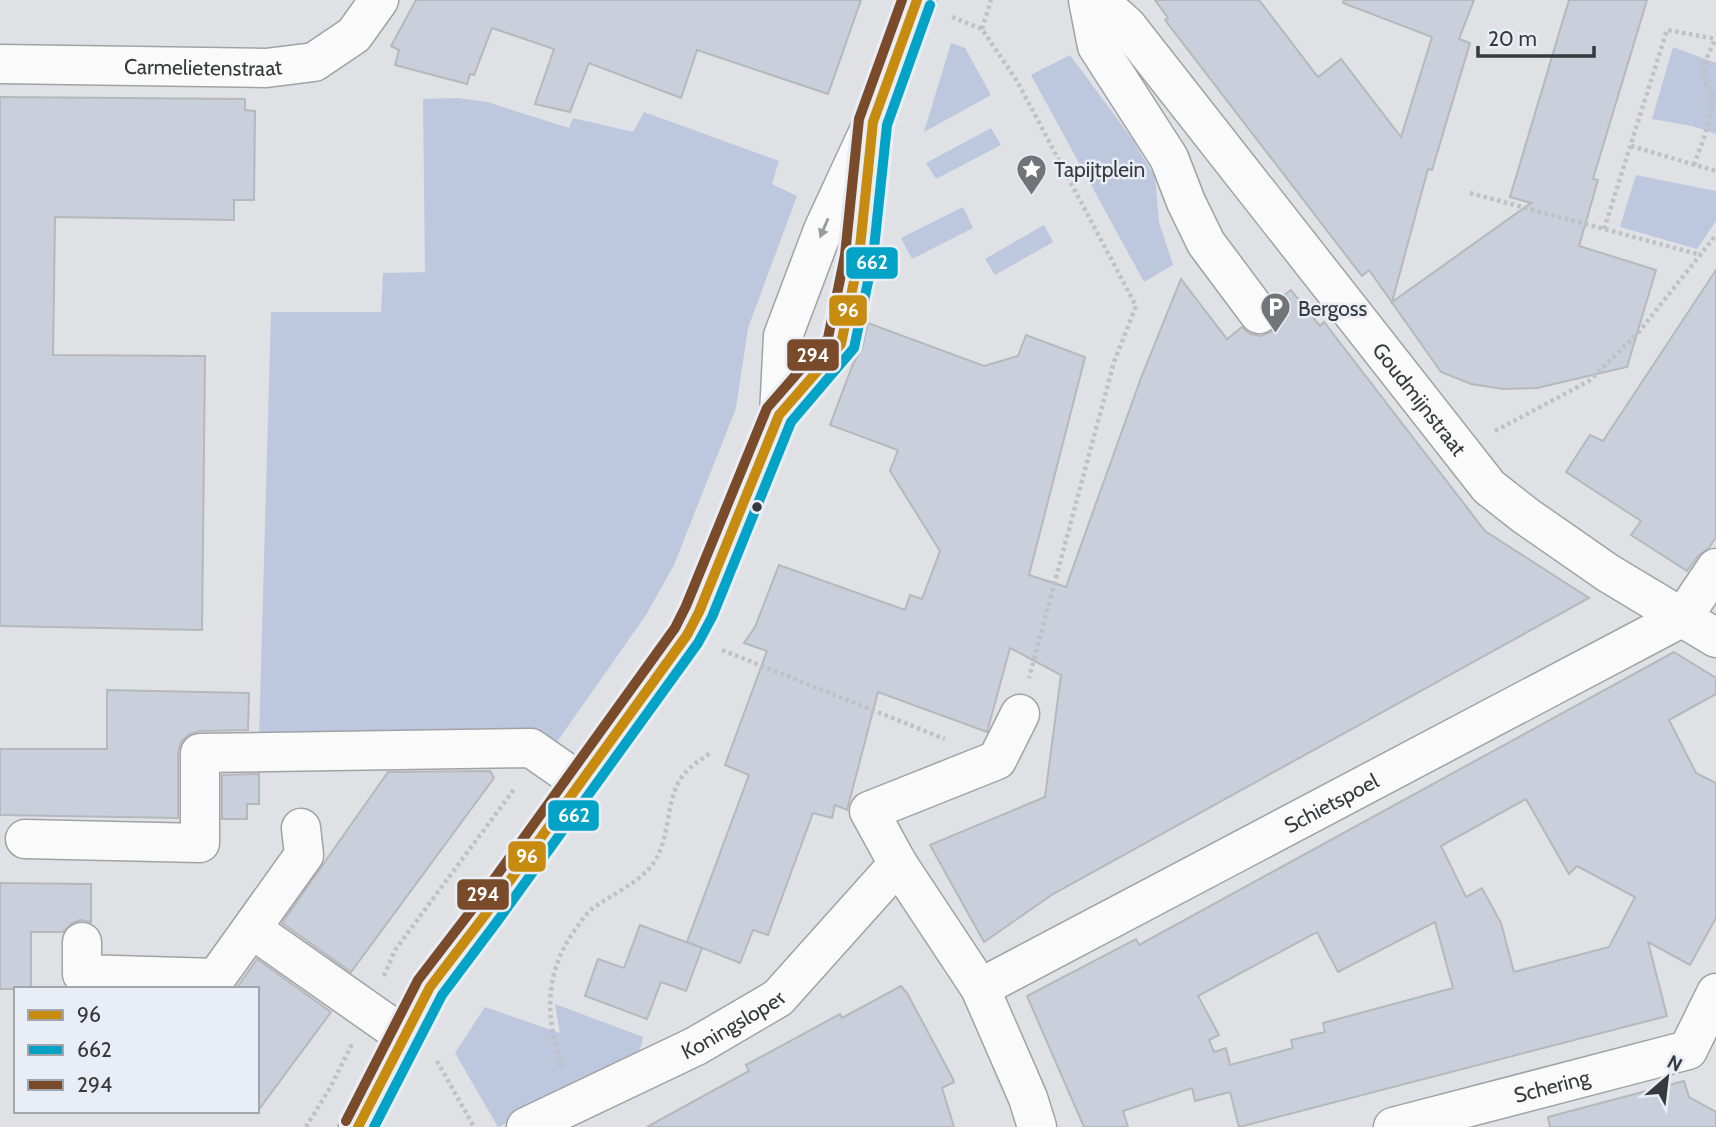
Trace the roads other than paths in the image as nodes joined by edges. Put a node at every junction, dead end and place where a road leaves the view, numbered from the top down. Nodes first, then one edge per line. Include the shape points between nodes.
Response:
1 (379, 0) edge
2 (1088, 0) edge
3 (1098, 0) edge
4 (916, 2) edge
5 (0, 64) edge
6 (873, 122) junction
7 (1258, 314) dead end
8 (779, 415) junction
9 (1716, 568) edge
10 (1683, 617) junction
11 (1716, 638) edge
12 (1020, 714) road end
13 (581, 783) junction
14 (301, 828) dead end
15 (25, 839) dead end
16 (898, 864) junction
17 (252, 929) junction
18 (82, 942) dead end
19 (980, 988) junction
20 (1716, 993) edge
21 (1707, 1032) edge
22 (404, 1036) junction
23 (358, 1127) edge
24 (526, 1127) edge
25 (1037, 1127) edge
26 (1393, 1127) edge

1 - 5 street, Carmelietenstraat via 354,35 314,62 266,68
2 - 7 street via 1097,46 1169,158 1206,243
3 - 10 street, Goudmijnstraat via 1128,26 1489,486 1608,573
4 - 6 street
6 -> 8 street via 822,230 783,336
6 - 8 street via 859,257 841,344
8 - 13 street via 687,635
9 - 10 street
10 - 11 street, Goudmijnstraat
10 - 19 street, Schietspoel
12 - 16 street via 998,760 869,811
13 - 15 street via 531,748 200,753 200,843
13 - 22 street via 430,987
14 - 17 street via 303,855
16 - 19 street
16 - 24 street, Koningsloper via 778,998 696,1046
17 - 18 street via 216,978 82,974
17 - 22 street
19 - 25 street
20 - 21 street, Schering
21 - 26 street, Schering via 1688,1050
22 - 23 street

